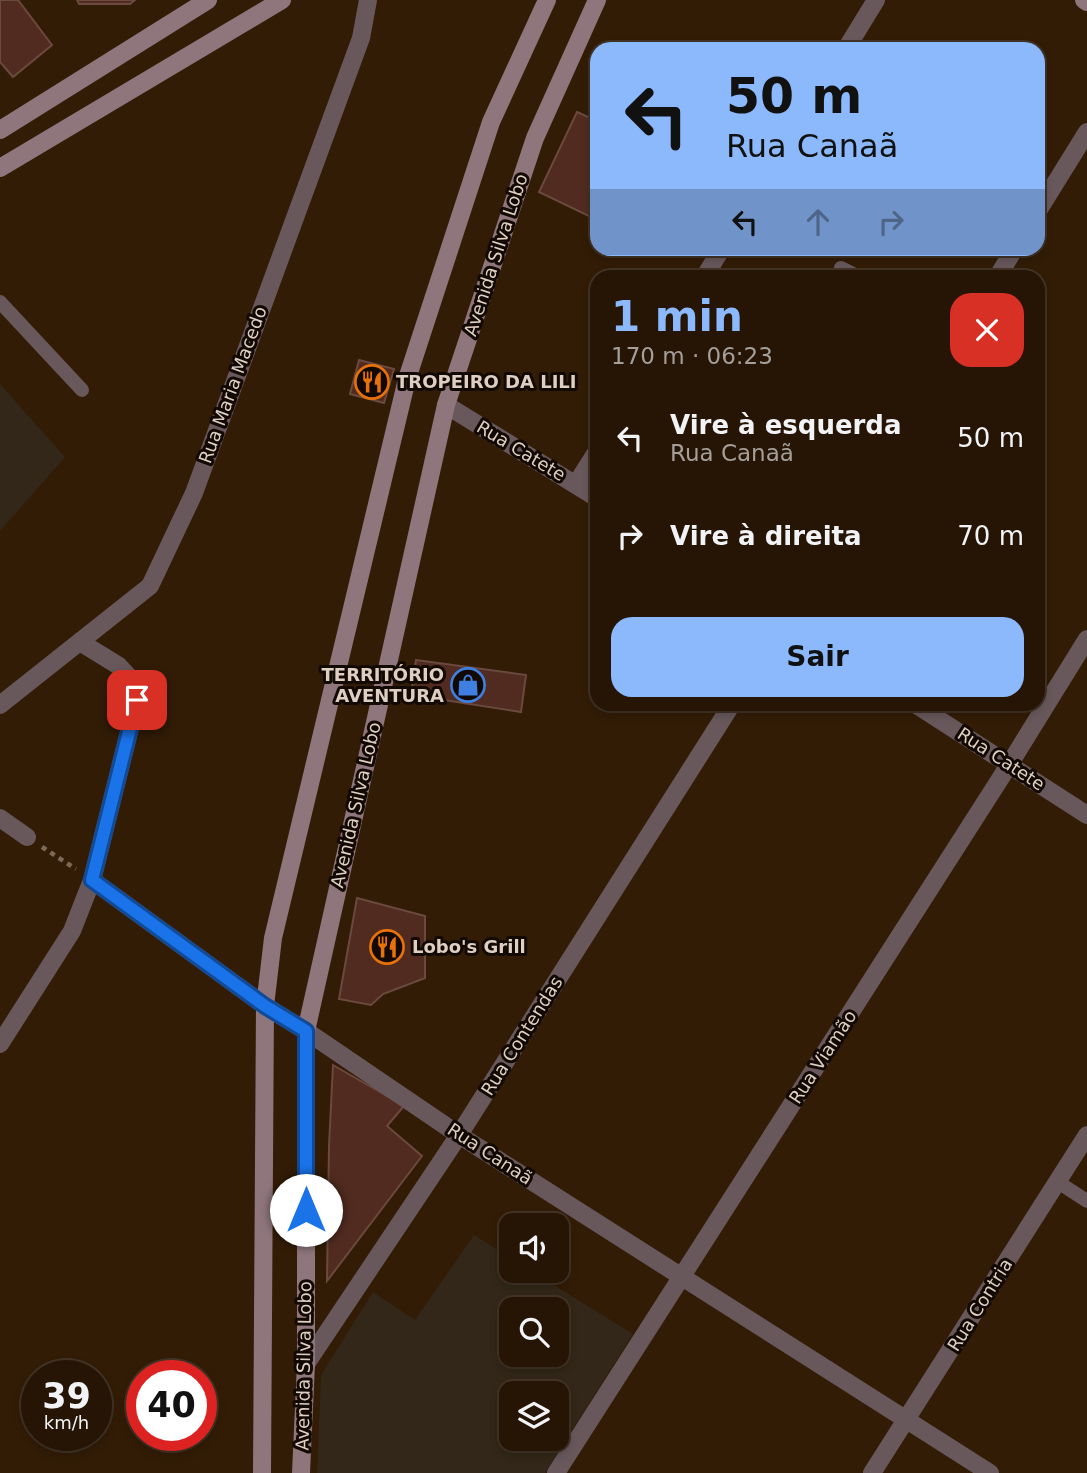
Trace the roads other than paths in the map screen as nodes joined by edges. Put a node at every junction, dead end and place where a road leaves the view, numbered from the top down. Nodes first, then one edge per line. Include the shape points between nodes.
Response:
1 (208, 0) edge
2 (282, 0) edge
3 (368, 0) edge
4 (547, 0) edge
5 (597, 0) edge
6 (876, 0) edge
7 (850, 42) edge
8 (0, 130) edge
9 (1087, 132) edge
10 (0, 168) edge
11 (1045, 200) edge
12 (841, 268) dead end
13 (845, 270) edge
14 (0, 302) edge
15 (82, 390) dead end
16 (446, 405) junction
17 (590, 462) edge
18 (576, 485) junction
19 (590, 494) edge
20 (1087, 639) edge
21 (80, 642) junction
22 (0, 705) edge
23 (1045, 708) edge
24 (728, 711) edge
25 (926, 711) edge
26 (1043, 711) edge
27 (1010, 765) junction
28 (1087, 815) edge
29 (0, 818) edge
30 (27, 837) road end
31 (92, 880) junction
32 (265, 1006) junction
33 (306, 1031) junction
34 (0, 1044) edge
35 (460, 1135) junction
36 (1087, 1136) edge
37 (1058, 1182) junction
38 (1087, 1201) edge
39 (682, 1276) junction
40 (306, 1364) junction
41 (907, 1420) junction
42 (262, 1473) edge
43 (301, 1473) edge
44 (555, 1473) edge
45 (872, 1473) edge
46 (990, 1473) edge

1 - 8 street
2 - 10 street
3 - 21 street, Rua Maria Macedo via 361,38 194,493 150,586
4 - 32 street via 491,122 407,379 272,939
5 - 16 street, Avenida Silva Lobo via 535,138
6 - 7 street
9 - 11 street
12 - 13 lane
14 - 15 lane
16 - 18 street, Rua Catete
16 - 33 street, Avenida Silva Lobo
17 - 18 street
18 - 19 street, Rua Catete
20 - 23 street, Rua Viamão
21 - 22 street, Rua Maria Macedo
21 - 31 street via 119,666 132,680 137,700
24 - 35 street, Rua Contendas
25 - 27 street, Rua Catete
26 - 27 street, Rua Viamão
27 - 28 street, Rua Catete
27 - 39 street, Rua Viamão
29 - 30 street
31 - 32 street, Rua Canaã
31 - 34 street via 72,931
32 - 33 street, Rua Canaã
32 - 42 street
33 - 35 street, Rua Canaã
33 - 40 street, Avenida Silva Lobo
35 - 39 street, Rua Canaã
35 - 40 street, Rua Contendas
36 - 37 street, Rua Contria
37 - 38 lane
37 - 41 street, Rua Contria
39 - 41 street, Rua Canaã
39 - 44 street, Rua Viamão
40 - 43 street, Avenida Silva Lobo
41 - 45 street, Rua Contria
41 - 46 street, Rua Canaã

